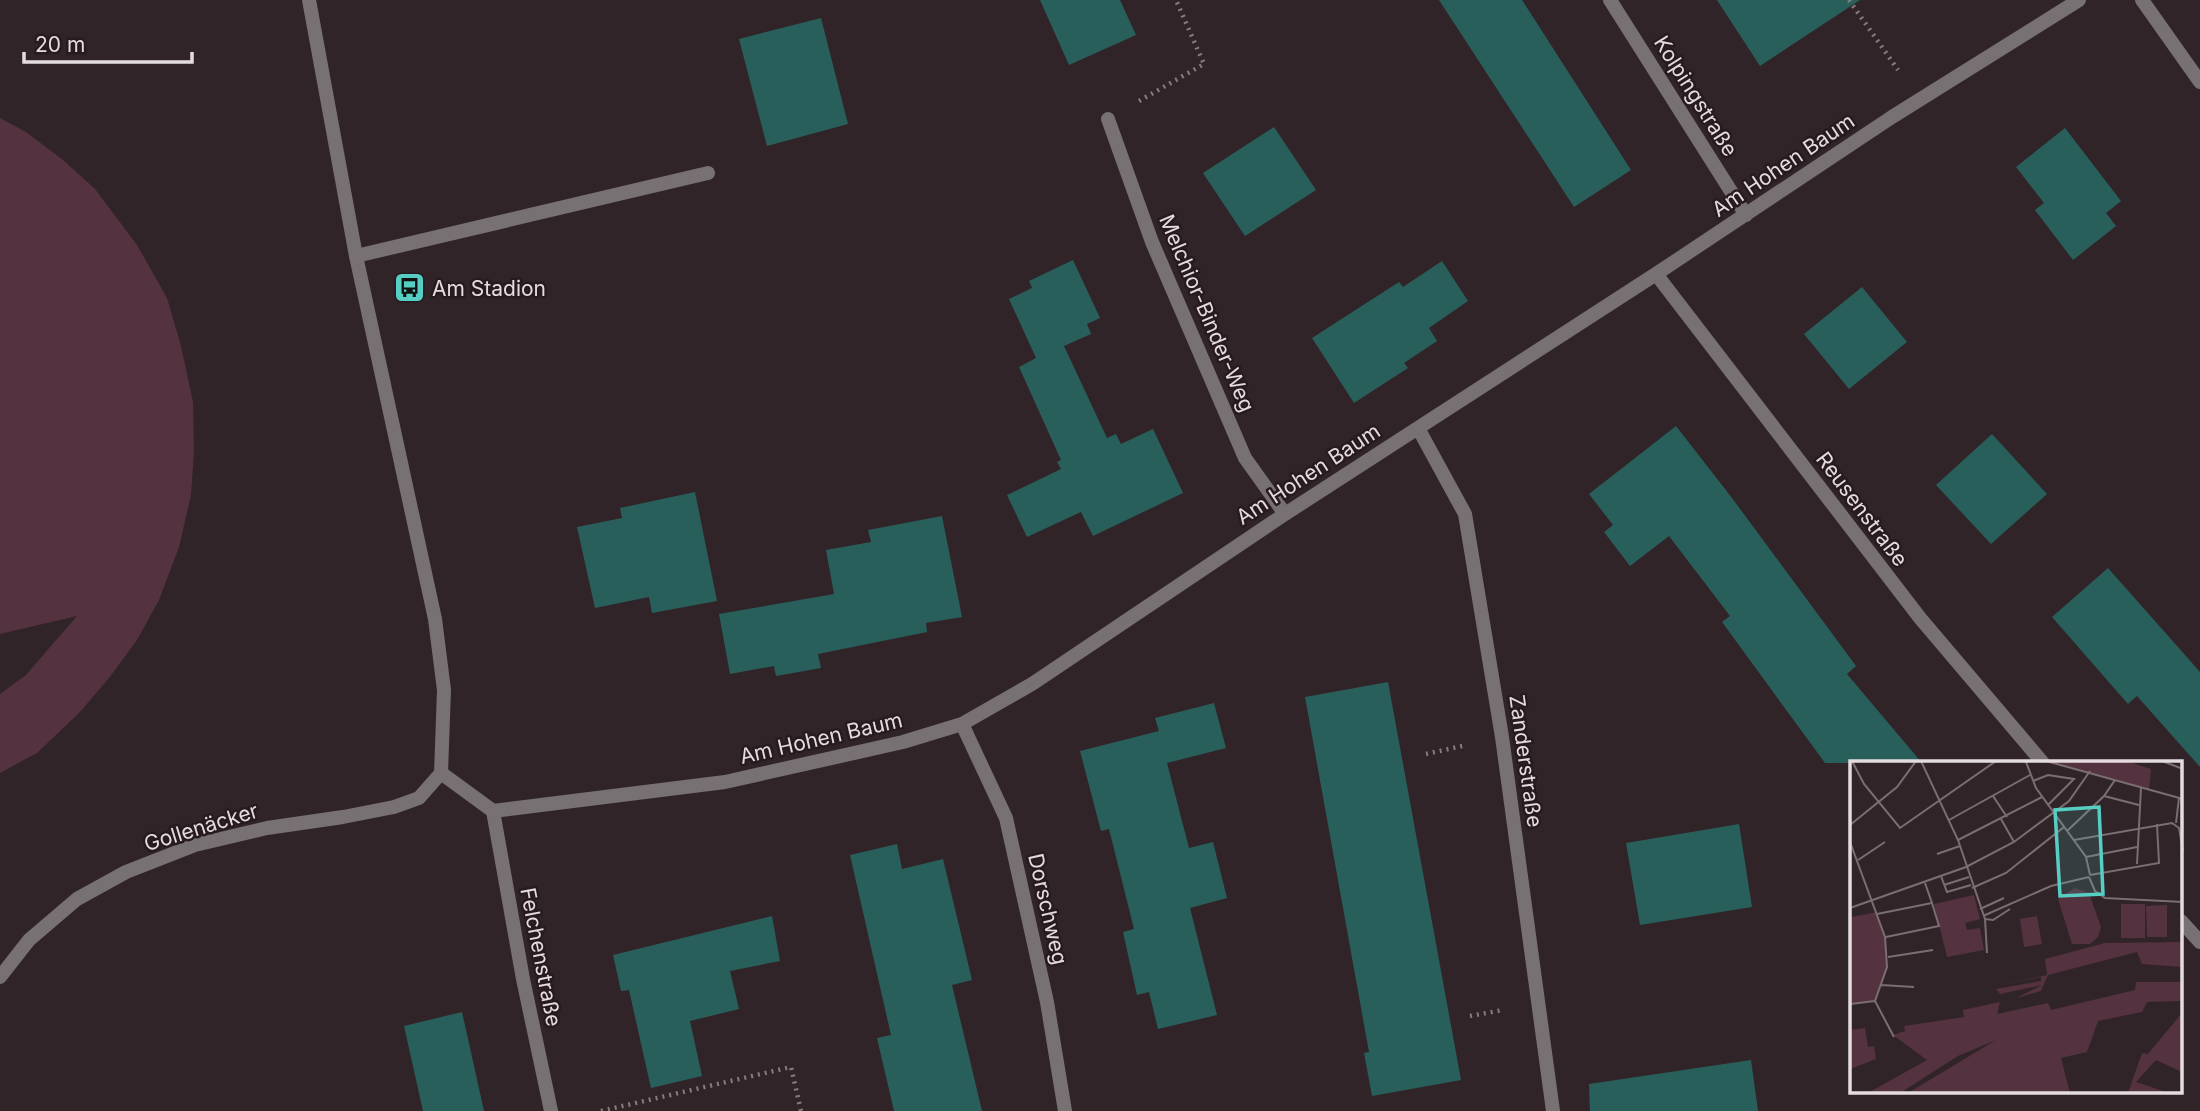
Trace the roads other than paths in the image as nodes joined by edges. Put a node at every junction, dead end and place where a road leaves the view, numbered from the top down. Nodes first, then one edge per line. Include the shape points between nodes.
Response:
1 (309, 0) edge
2 (1610, 0) edge
3 (2079, 0) edge
4 (2142, 0) edge
5 (2200, 82) edge
6 (1108, 119) road end
7 (708, 173) dead end
8 (1746, 215) junction
9 (356, 256) junction
10 (1656, 274) junction
11 (1418, 428) junction
12 (1284, 514) junction
13 (962, 724) junction
14 (2041, 761) edge
15 (441, 773) junction
16 (493, 811) junction
17 (2182, 922) edge
18 (2200, 942) edge
19 (0, 977) edge
20 (551, 1111) edge
21 (1065, 1111) edge
22 (1553, 1111) edge

1 - 9 street
2 - 8 street, Kolpingstraße
3 - 8 street, Am Hohen Baum
4 - 5 street
6 - 12 street, Melchior-Binder-Weg via 1152,242 1245,458
7 - 9 street
8 - 10 street, Am Hohen Baum
9 - 15 street via 436,619 444,690
10 - 11 street, Am Hohen Baum
10 - 14 street, Reusenstraße via 1920,618
11 - 12 street, Am Hohen Baum
11 - 22 street, Zanderstraße via 1465,514 1502,737
12 - 13 street, Am Hohen Baum via 1032,684
13 - 16 street, Am Hohen Baum via 725,782
13 - 21 street, Dorschweg via 1006,818 1047,1002
15 - 16 street
15 - 19 street, Gollenäcker via 419,797 394,807 195,845 126,872 77,899 29,940
16 - 20 street, Felchenstraße
17 - 18 street

